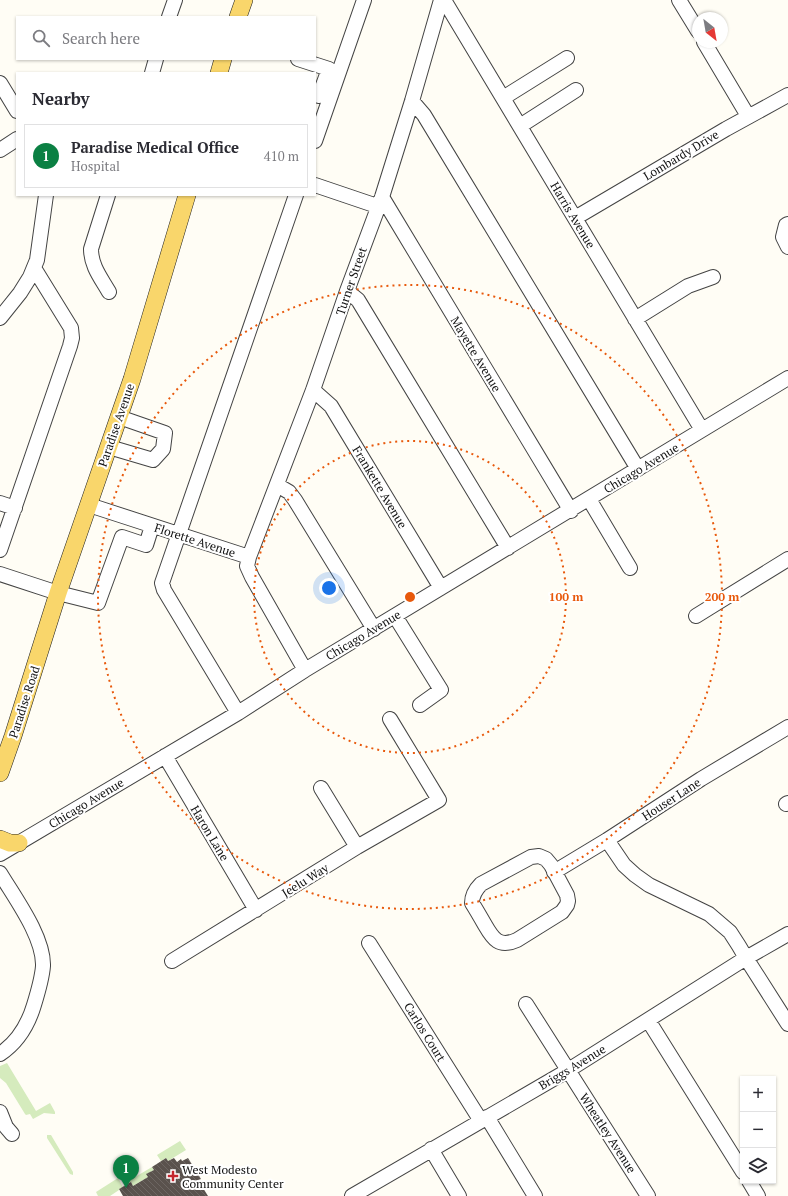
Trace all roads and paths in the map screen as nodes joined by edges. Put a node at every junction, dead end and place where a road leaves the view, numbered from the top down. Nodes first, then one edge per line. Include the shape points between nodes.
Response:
1 (175, 0) edge
2 (244, 0) edge
3 (364, 0) edge
4 (441, 0) edge
5 (444, 0) edge
6 (679, 0) edge
7 (169, 16) edge
8 (238, 16) edge
9 (692, 21) edge
10 (708, 48) edge
11 (568, 58) dead end
12 (156, 60) edge
13 (223, 60) edge
14 (301, 60) edge
15 (152, 72) edge
16 (219, 72) edge
17 (0, 83) edge
18 (576, 90) dead end
19 (317, 95) edge
20 (788, 95) edge
21 (503, 98) junction
22 (412, 101) junction
23 (16, 108) edge
24 (748, 116) junction
25 (520, 126) junction
26 (316, 138) edge
27 (16, 140) edge
28 (0, 150) edge
29 (316, 185) edge
30 (46, 196) edge
31 (108, 196) edge
32 (187, 196) edge
33 (296, 196) edge
34 (380, 201) junction
35 (575, 218) junction
36 (788, 224) edge
37 (788, 247) edge
38 (34, 268) junction
39 (713, 277) dead end
40 (347, 291) junction
41 (109, 292) dead end
42 (0, 318) edge
43 (635, 318) junction
44 (788, 379) edge
45 (313, 390) junction
46 (119, 417) junction
47 (702, 430) junction
48 (109, 447) junction
49 (638, 469) junction
50 (277, 485) junction
51 (589, 499) junction
52 (0, 503) edge
53 (89, 505) junction
54 (15, 508) junction
55 (571, 510) junction
56 (152, 526) junction
57 (178, 534) junction
58 (508, 548) junction
59 (0, 550) edge
60 (249, 557) junction
61 (788, 559) edge
62 (630, 568) dead end
63 (0, 574) edge
64 (441, 588) junction
65 (58, 593) junction
66 (395, 616) junction
67 (696, 616) dead end
68 (374, 629) junction
69 (40, 654) joint
70 (305, 670) junction
71 (420, 705) dead end
72 (238, 713) junction
73 (390, 719) dead end
74 (788, 727) edge
75 (164, 756) junction
76 (0, 773) edge
77 (321, 788) dead end
78 (0, 839) edge
79 (607, 840) junction
80 (19, 843) junction
81 (357, 847) junction
82 (0, 854) edge
83 (554, 872) junction
84 (0, 873) edge
85 (256, 910) junction
86 (788, 934) edge
87 (369, 943) dead end
88 (746, 958) junction
89 (172, 962) dead end
90 (526, 1004) dead end
91 (648, 1020) junction
92 (788, 1024) edge
93 (0, 1054) edge
94 (567, 1071) junction
95 (0, 1112) edge
96 (484, 1119) junction
97 (6, 1128) edge
98 (431, 1149) junction
99 (740, 1167) edge
100 (751, 1184) edge
101 (352, 1196) edge
102 (458, 1196) edge
103 (535, 1196) edge
104 (648, 1196) edge
105 (758, 1196) edge

1 - 7 street
2 - 8 main road
3 - 26 street
4 - 22 street, Turner Street
5 - 21 street, Harris Avenue
6 - 9 street
10 - 24 street
11 - 21 street
12 - 15 street
13 - 16 main road
14 - 19 street via 329,69
17 - 23 street
18 - 25 street
20 - 24 street, Lombardy Drive
21 - 25 street, Harris Avenue
22 - 34 street, Turner Street
22 - 49 street via 424,115
24 - 35 street, Lombardy Drive
25 - 35 street, Harris Avenue
27 - 28 street
29 - 34 street
30 - 38 street via 40,246
31 - 41 street via 91,250 91,258
32 - 46 main road, Paradise Avenue
33 - 57 street
34 - 40 street, Turner Street
34 - 55 street, Mayette Avenue
35 - 43 street, Harris Avenue
36 - 37 street via 783,237
38 - 42 street via 20,293
38 - 54 street via 70,328 72,338
39 - 43 street via 688,286
40 - 45 street, Turner Street
40 - 58 street via 358,300
43 - 47 street, Harris Avenue
44 - 47 street, Chicago Avenue
45 - 50 street, Turner Street
45 - 64 street, Frankette Avenue via 331,406
46 - 48 main road, Paradise Avenue
46 - 48 street via 164,433 163,449 153,460
47 - 49 street, Chicago Avenue
48 - 53 main road, Paradise Avenue
49 - 51 street, Chicago Avenue
50 - 60 street, Turner Street
50 - 68 street via 289,492 295,500
51 - 55 street, Chicago Avenue
51 - 62 street
52 - 54 street
53 - 56 street, Florette Avenue
53 - 65 main road, Paradise Avenue
54 - 59 street
55 - 58 street, Chicago Avenue
56 - 57 street, Florette Avenue
56 - 65 street via 146,545 122,537 98,603
57 - 60 street, Florette Avenue
57 - 72 street via 162,583 164,590
58 - 64 street, Chicago Avenue
60 - 70 street, Florette Avenue via 247,566 252,577
61 - 67 street
63 - 65 street
64 - 66 street, Chicago Avenue
65 - 69 main road, Paradise Avenue
66 - 68 street, Chicago Avenue
66 - 71 street via 441,690
68 - 70 street, Chicago Avenue
69 - 76 main road, Paradise Road
70 - 72 street, Chicago Avenue
72 - 75 street, Chicago Avenue
73 - 81 street, Jeelu Way via 439,800
74 - 79 street, Houser Lane
75 - 80 street, Chicago Avenue
75 - 85 street, Haron Lane
77 - 81 street
78 - 80 main road
79 - 83 street, Houser Lane
79 - 88 street via 624,865 644,882 709,914 730,932
80 - 82 street, Chicago Avenue
81 - 85 street, Jeelu Way
83 - 83 street via 567,895 567,905 562,912 510,943 499,942 493,938 472,903 476,889 531,856 546,859
84 - 93 street via 31,924 41,950 43,965 31,1018 13,1044
85 - 89 street, Jeelu Way
86 - 88 street, Briggs Avenue
87 - 96 street, Carlos Court
88 - 91 street, Briggs Avenue
88 - 92 street
90 - 94 street, Wheatley Avenue
91 - 94 street, Briggs Avenue
91 - 99 street
94 - 96 street, Briggs Avenue
94 - 104 street, Wheatley Avenue
95 - 97 street
96 - 98 street, Briggs Avenue
96 - 103 street, Carlos Court
98 - 101 street, Briggs Avenue
98 - 102 street
100 - 105 street

